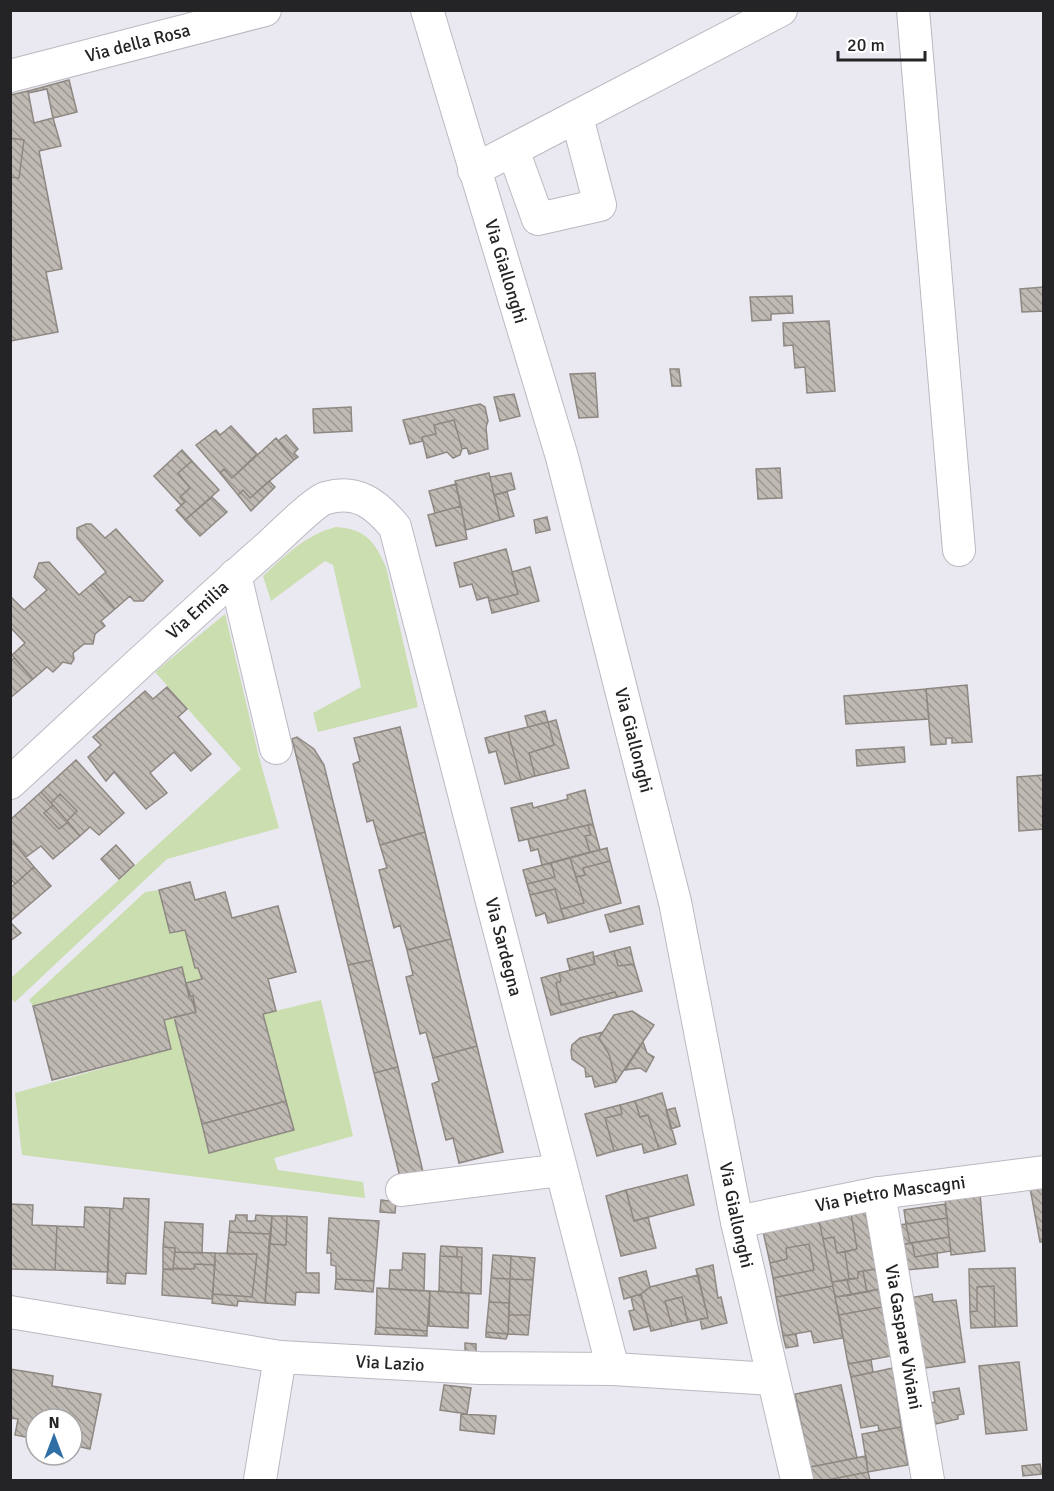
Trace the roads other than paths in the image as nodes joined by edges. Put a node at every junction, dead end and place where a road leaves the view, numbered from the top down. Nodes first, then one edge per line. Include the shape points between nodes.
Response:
1 (265, 10) edge
2 (427, 10) edge
3 (781, 10) edge
4 (913, 10) edge
5 (10, 76) edge
6 (576, 117) junction
7 (513, 150) junction
8 (474, 170) junction
9 (395, 527) joint
10 (959, 550) dead end
11 (235, 575) junction
12 (276, 748) dead end
13 (10, 783) edge
14 (561, 1170) junction
15 (1044, 1172) edge
16 (402, 1190) dead end
17 (879, 1193) junction
18 (737, 1222) junction
19 (10, 1312) edge
20 (280, 1357) junction
21 (613, 1369) junction
22 (773, 1379) junction
23 (260, 1480) edge
24 (797, 1480) edge
25 (928, 1480) edge

1 - 5 street, Via della Rosa
2 - 8 street, Via Giallonghi
3 - 6 street
4 - 10 street
6 - 7 street
6 - 7 street via 600,205 538,219
7 - 8 street
8 - 18 street, Via Giallonghi via 562,457 675,902
9 - 11 street, Via Emilia via 382,510 365,498 323,498
9 - 14 street, Via Sardegna
11 - 12 street
11 - 13 street, Via Emilia
14 - 16 street
14 - 21 street, Via Sardegna
15 - 17 street, Via Pietro Mascagni
17 - 18 street, Via Pietro Mascagni
17 - 25 street, Via Gaspare Viviani
18 - 22 street, Via Giallonghi
19 - 20 street, Via Lazio
20 - 21 street, Via Lazio via 479,1368
20 - 23 street
21 - 22 street, Via Lazio
22 - 24 street, Via Giallonghi

